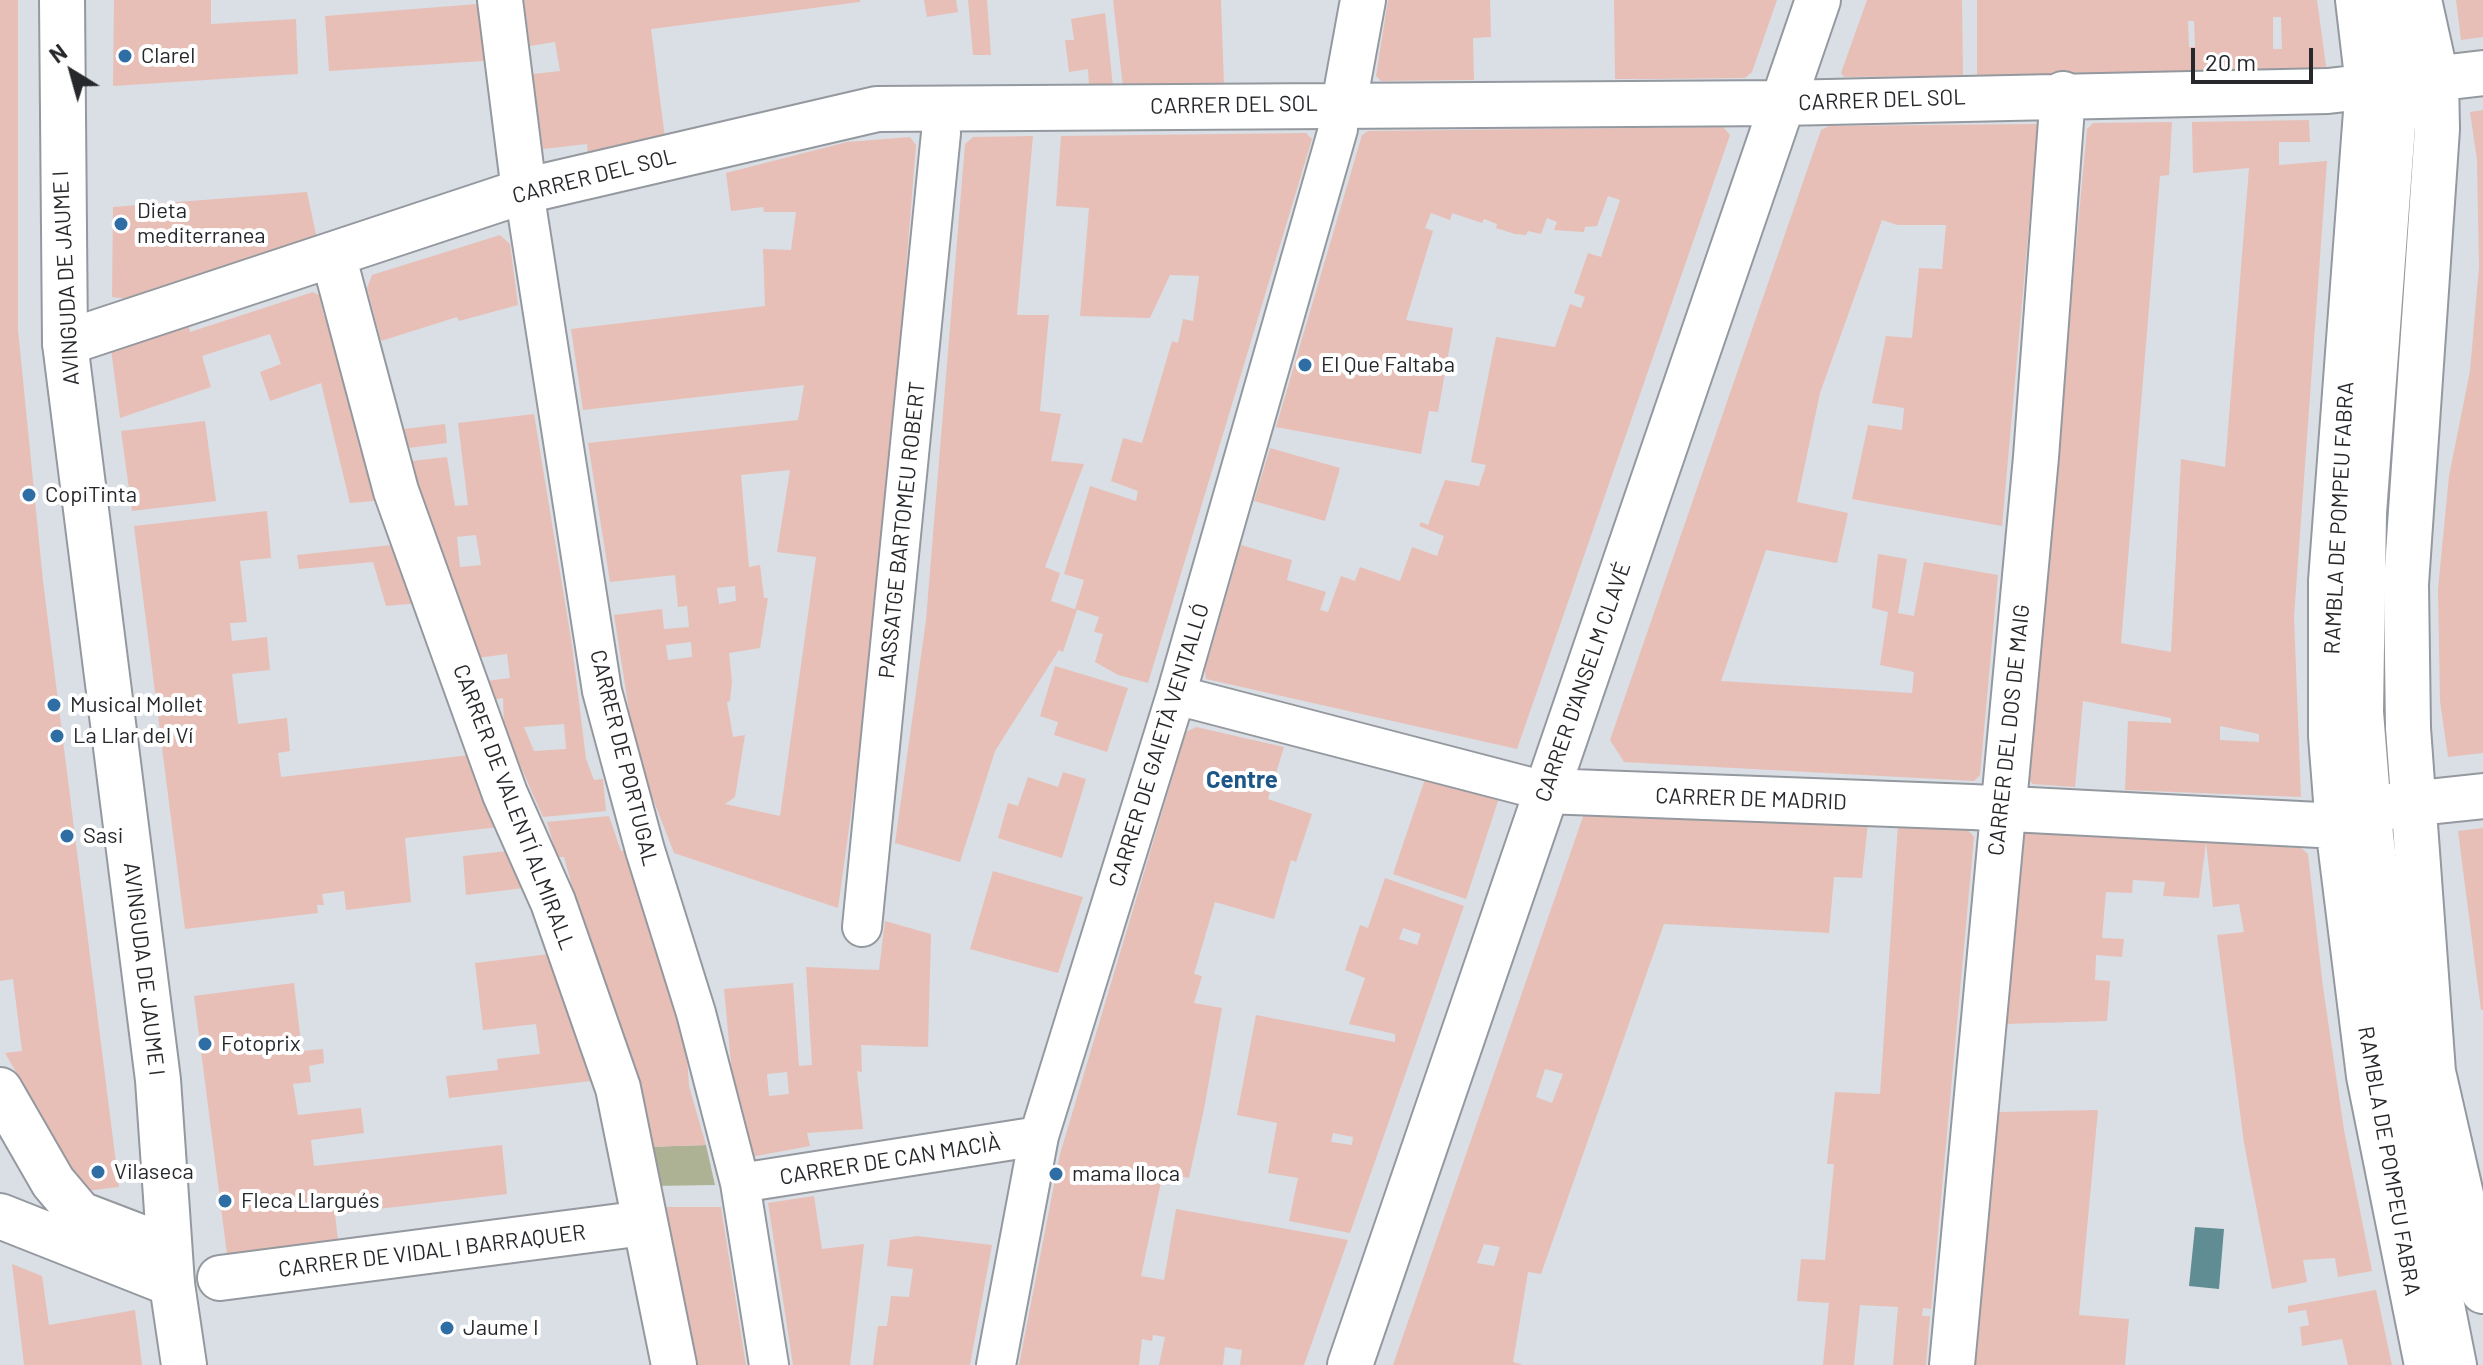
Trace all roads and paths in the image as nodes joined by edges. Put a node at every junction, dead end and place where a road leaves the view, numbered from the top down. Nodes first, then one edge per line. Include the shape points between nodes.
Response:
1 (62, 0) edge
2 (500, 0) edge
3 (1363, 0) edge
4 (1818, 0) edge
5 (2358, 0) edge
6 (2385, 0) edge
7 (2419, 0) edge
8 (2483, 73) edge
9 (2400, 81) junction
10 (2063, 94) junction
11 (1782, 103) junction
12 (1341, 116) junction
13 (941, 133) dead end
14 (524, 191) junction
15 (333, 255) junction
16 (65, 343) junction
17 (1176, 695) junction
18 (1545, 791) junction
19 (2483, 796) edge
20 (2414, 804) junction
21 (2001, 808) junction
22 (2355, 818) junction
23 (862, 927) dead end
24 (0, 1090) edge
25 (1039, 1136) junction
26 (53, 1182) junction
27 (740, 1183) junction
28 (11, 1221) edge
29 (644, 1223) junction
30 (220, 1278) dead end
31 (172, 1284) junction
32 (2483, 1291) edge
33 (184, 1365) edge
34 (674, 1365) edge
35 (769, 1365) edge
36 (996, 1365) edge
37 (1350, 1365) edge
38 (1952, 1365) edge
39 (2427, 1365) edge
40 (2457, 1365) edge

1 - 16 street, AVINGUDA DE JAUME I
2 - 14 street, CARRER DE PORTUGAL
3 - 12 street, CARRER DE GAIETÀ VENTALLÓ
4 - 11 street, CARRER D'ANSELM CLAVÉ
5 - 9 street, RAMBLA DE POMPEU FABRA
6 - 9 street, RAMBLA DE POMPEU FABRA
7 - 9 street, RAMBLA DE POMPEU FABRA
8 - 9 street, CARRER DEL SOL
9 - 10 street, CARRER DEL SOL via 2328,91
9 - 20 street, RAMBLA DE POMPEU FABRA via 2437,129 2406,584
9 - 22 street, RAMBLA DE POMPEU FABRA via 2331,581 2331,736
10 - 11 street, CARRER DEL SOL
10 - 21 street, CARRER DEL DOS DE MAIG via 2036,457
11 - 12 street, CARRER DEL SOL
11 - 18 street, CARRER D'ANSELM CLAVÉ
12 - 14 street, CARRER DEL SOL via 877,109
12 - 17 street, CARRER DE GAIETÀ VENTALLÓ
13 - 23 street, PASSATGE BARTOMEU ROBERT
14 - 15 street, CARRER DEL SOL
14 - 27 street, CARRER DE PORTUGAL via 602,691
15 - 16 street, CARRER DEL SOL
15 - 29 street, CARRER DE VALENTÍ ALMIRALL via 396,491 618,1088
16 - 31 street, AVINGUDA DE JAUME I via 158,1080
17 - 18 street, CARRER DE MADRID
17 - 25 street, CARRER DE GAIETÀ VENTALLÓ
18 - 21 street, CARRER DE MADRID
18 - 37 street, CARRER D'ANSELM CLAVÉ
19 - 20 street, CARRER DE MADRID
20 - 22 street, CARRER DE MADRID
20 - 32 street, RAMBLA DE POMPEU FABRA via 2433,1072
21 - 22 street, CARRER DE MADRID
21 - 38 street, CARRER DEL DOS DE MAIG
22 - 39 street, RAMBLA DE POMPEU FABRA via 2369,1076
22 - 40 street, RAMBLA DE POMPEU FABRA
24 - 26 street
25 - 27 street, CARRER DE CAN MACIÀ
25 - 36 street, CARRER DE GAIETÀ VENTALLÓ
26 - 28 street
26 - 31 street via 80,1214 148,1240
27 - 35 street, CARRER DE PORTUGAL
28 - 31 street
29 - 30 street, CARRER DE VIDAL I BARRAQUER
29 - 34 street, CARRER DE VALENTÍ ALMIRALL
31 - 33 street, AVINGUDA DE JAUME I

